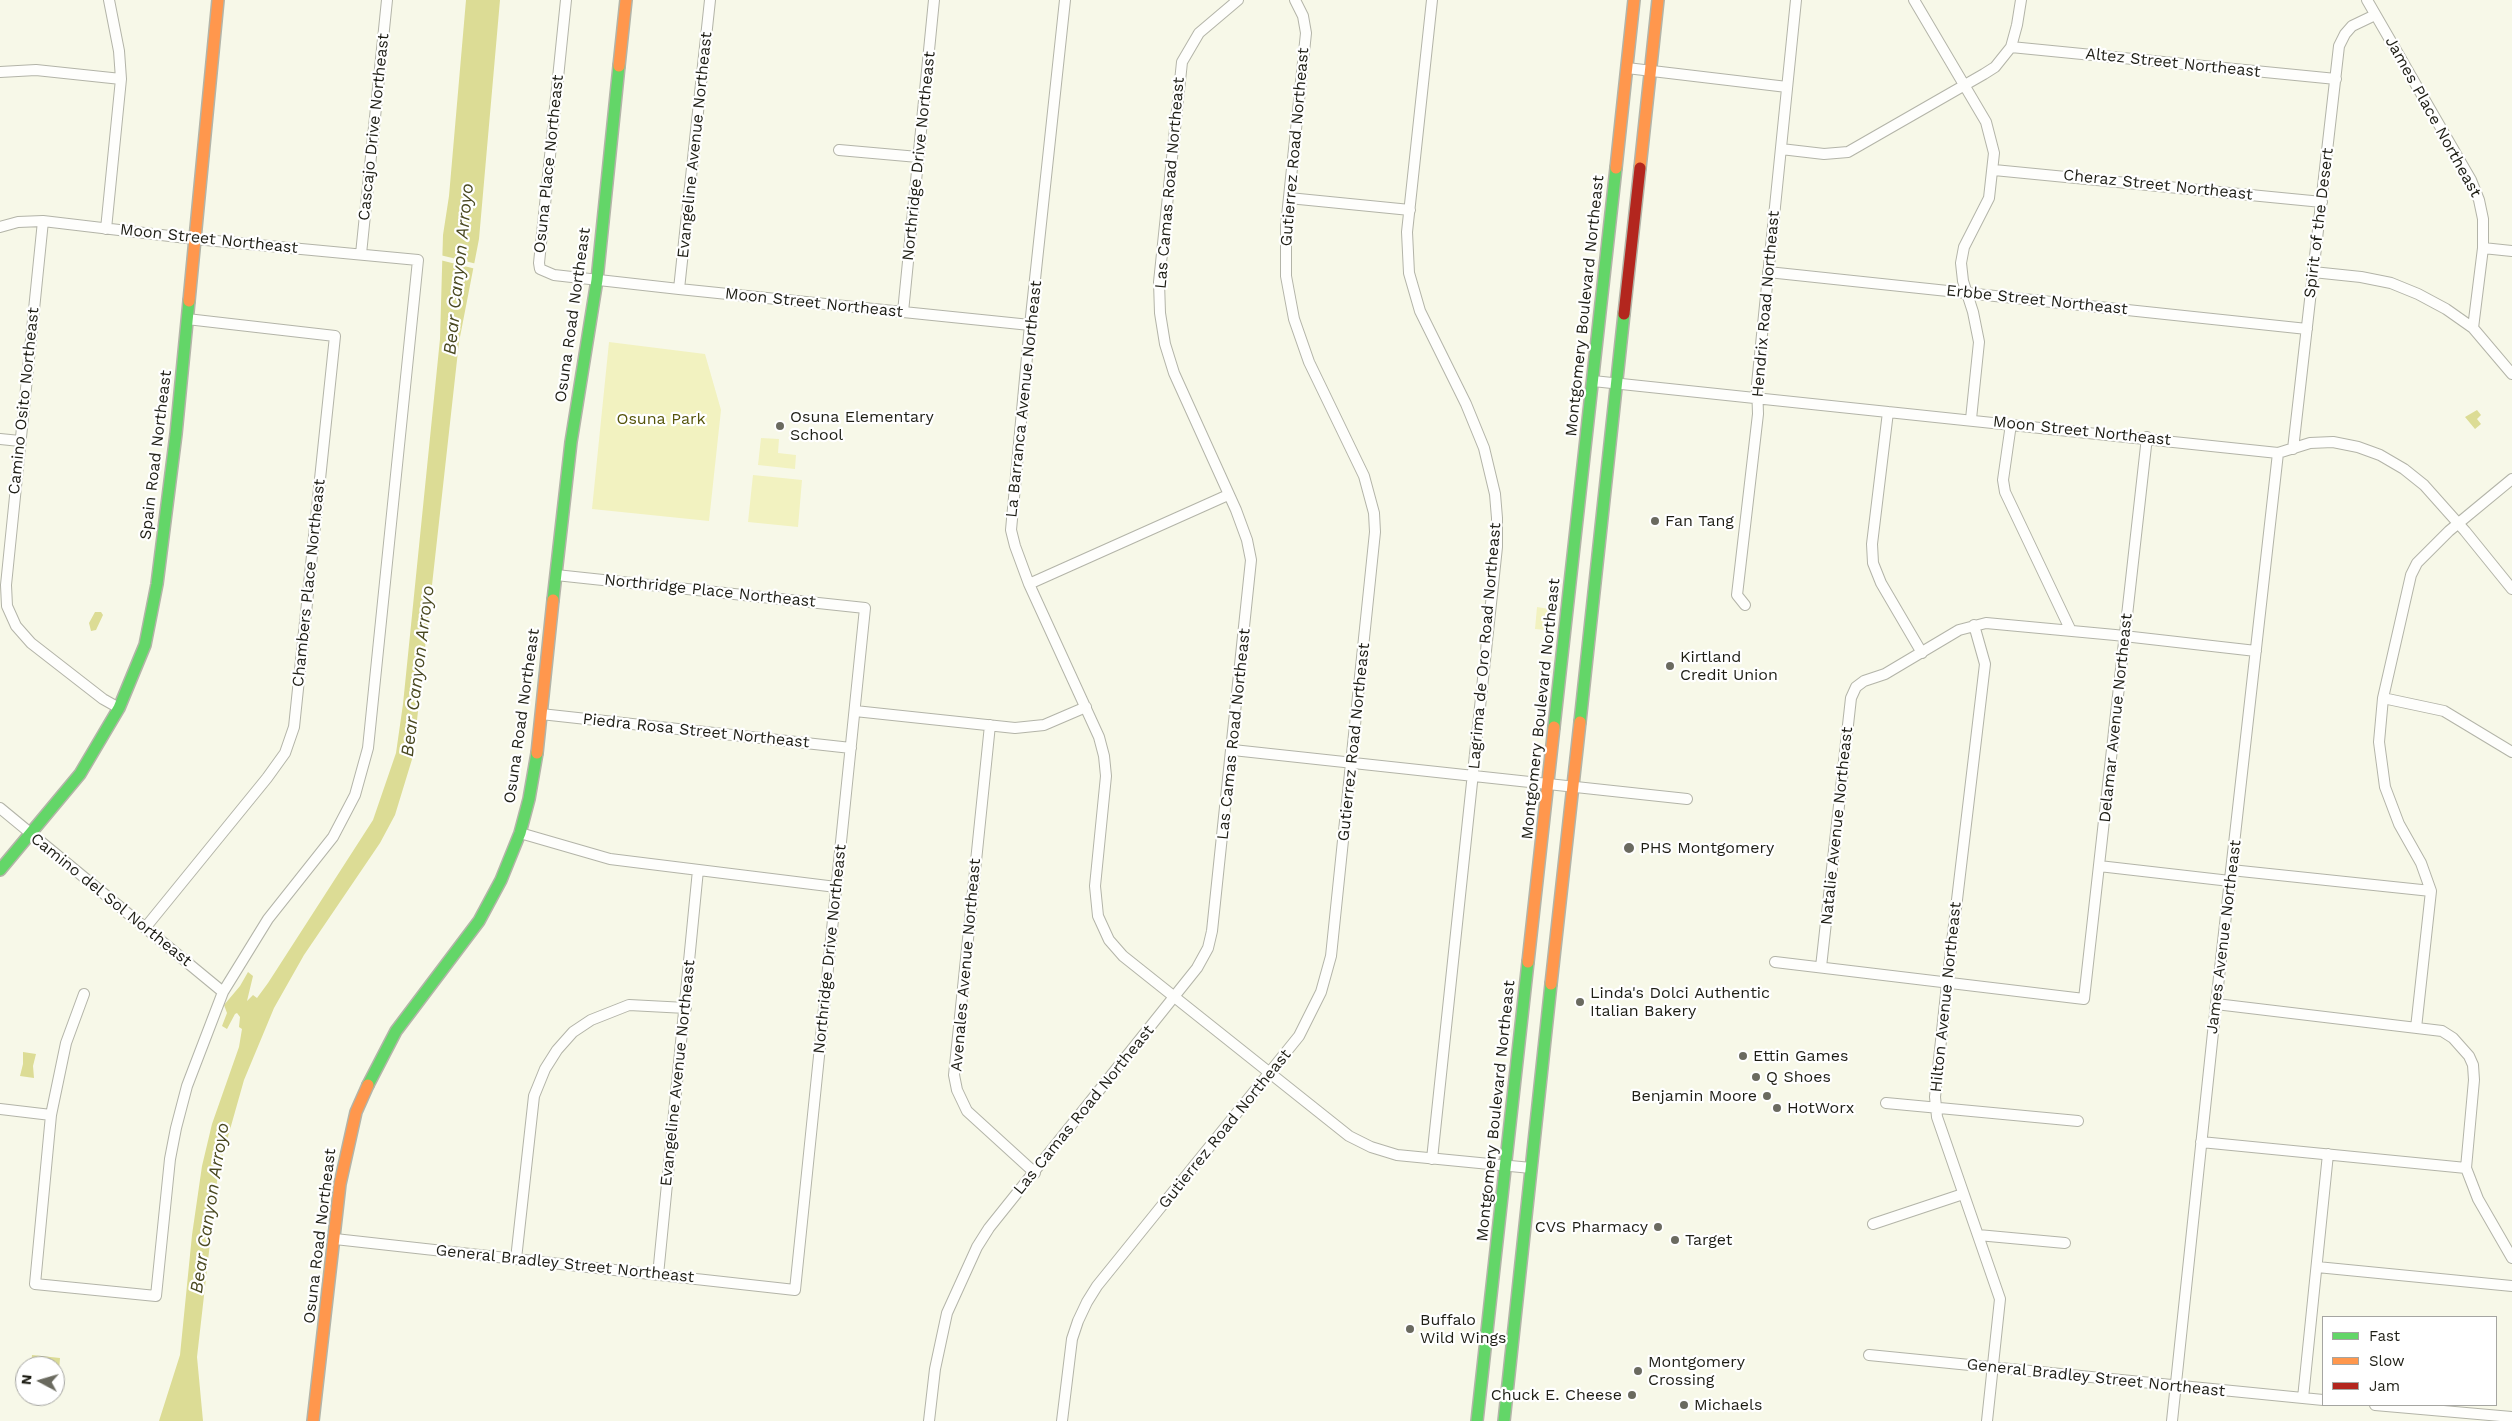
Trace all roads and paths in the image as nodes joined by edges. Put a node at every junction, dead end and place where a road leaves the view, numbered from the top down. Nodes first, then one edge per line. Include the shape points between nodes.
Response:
1 (109, 0) edge
2 (218, 0) edge
3 (387, 0) edge
4 (566, 0) edge
5 (626, 0) edge
6 (710, 0) edge
7 (934, 0) edge
8 (1065, 0) edge
9 (1238, 0) edge
10 (1295, 0) edge
11 (1432, 0) edge
12 (1634, 0) edge
13 (1658, 0) edge
14 (1796, 0) edge
15 (1914, 0) edge
16 (2021, 0) edge
17 (2367, 0) edge
18 (2375, 15) junction
19 (2011, 47) junction
20 (1627, 68) junction
21 (0, 72) edge
22 (1651, 72) junction
23 (121, 79) junction
24 (2336, 79) junction
25 (1964, 84) junction
26 (1786, 87) junction
27 (1780, 149) junction
28 (839, 150) dead end
29 (918, 157) junction
30 (1994, 170) junction
31 (1289, 198) junction
32 (2322, 202) junction
33 (1410, 210) junction
34 (43, 221) junction
35 (0, 227) edge
36 (106, 229) junction
37 (195, 239) junction
38 (2483, 248) junction
39 (2512, 251) edge
40 (361, 254) junction
41 (1768, 272) junction
42 (2313, 272) junction
43 (597, 280) junction
44 (679, 289) junction
45 (1966, 292) junction
46 (903, 312) junction
47 (187, 320) junction
48 (1030, 325) junction
49 (2307, 328) junction
50 (2473, 328) junction
51 (2512, 374) edge
52 (1593, 381) junction
53 (1618, 383) junction
54 (1757, 399) junction
55 (1888, 412) junction
56 (1971, 419) junction
57 (2011, 424) junction
58 (2147, 437) junction
59 (0, 439) edge
60 (20, 442) junction
61 (2293, 449) junction
62 (2278, 452) junction
63 (2512, 479) edge
64 (1228, 495) junction
65 (2459, 523) junction
66 (556, 575) junction
67 (1029, 584) junction
68 (2512, 589) edge
69 (1745, 605) dead end
70 (865, 608) joint
71 (1974, 625) junction
72 (2071, 631) junction
73 (2125, 636) junction
74 (2256, 651) junction
75 (1922, 653) junction
76 (2383, 698) junction
77 (1086, 707) junction
78 (119, 708) junction
79 (855, 711) junction
80 (541, 714) junction
81 (990, 725) junction
82 (851, 748) junction
83 (1233, 750) junction
84 (2512, 752) edge
85 (1352, 763) junction
86 (1473, 776) junction
87 (1549, 784) junction
88 (1573, 787) junction
89 (1687, 799) dead end
90 (0, 808) edge
91 (520, 833) junction
92 (29, 834) junction
93 (2099, 866) junction
94 (0, 870) edge
95 (698, 870) junction
96 (2232, 870) junction
97 (2230, 881) junction
98 (836, 887) junction
99 (2430, 891) junction
100 (145, 928) junction
101 (1775, 962) dead end
102 (1821, 967) junction
103 (1946, 984) junction
104 (223, 992) junction
105 (84, 994) dead end
106 (1175, 997) junction
107 (2216, 1004) junction
108 (686, 1008) junction
109 (2416, 1028) junction
110 (1269, 1074) junction
111 (1886, 1103) dead end
112 (1935, 1107) junction
113 (0, 1109) edge
114 (52, 1115) junction
115 (2078, 1121) dead end
116 (2201, 1142) junction
117 (2328, 1154) junction
118 (1432, 1159) junction
119 (1506, 1166) junction
120 (1531, 1168) junction
121 (2466, 1168) junction
122 (1035, 1173) junction
123 (1963, 1194) junction
124 (1873, 1224) dead end
125 (1978, 1235) junction
126 (335, 1239) junction
127 (2065, 1244) dead end
128 (2512, 1258) edge
129 (516, 1259) junction
130 (2317, 1267) junction
131 (658, 1275) junction
132 (2512, 1286) edge
133 (795, 1290) joint
134 (1869, 1355) dead end
135 (1992, 1368) junction
136 (2176, 1386) junction
137 (2304, 1398) junction
138 (2322, 1400) edge
139 (2382, 1406) edge
140 (2448, 1416) edge
141 (2512, 1417) edge
142 (313, 1421) edge
143 (929, 1421) edge
144 (1062, 1421) edge
145 (1477, 1421) edge
146 (1504, 1421) edge
147 (1987, 1421) edge
148 (2172, 1421) edge

1 - 23 street
2 - 37 main road, Spain Road Northeast
3 - 40 street, Cascajo Drive Northeast
4 - 43 street, Osuna Place Northeast via 539,263 540,269 547,273
5 - 43 main road, Osuna Road Northeast
6 - 44 street, Evangeline Avenue Northeast
7 - 29 street, Northridge Drive Northeast
8 - 48 street, La Barranca Avenue Northeast
9 - 64 street, Las Camas Road Northeast via 1199,33 1182,62 1159,282 1165,344 1174,373
10 - 31 street, Gutierrez Road Northeast via 1303,16 1306,33
11 - 33 street, Lagrima de Oro Road Northeast
12 - 20 main road, Montgomery Boulevard Northeast
13 - 22 main road
14 - 26 street, Hendrix Road Northeast
15 - 25 street
16 - 19 street
17 - 18 street, James Place Northeast
18 - 24 street, Spirit of the Desert via 2352,26 2345,34 2339,46
18 - 38 street, James Place Northeast via 2471,180 2484,219
19 - 24 street, Altez Street Northeast
19 - 25 street via 1995,67
20 - 22 street
20 - 52 main road, Montgomery Boulevard Northeast
21 - 23 street via 36,70
22 - 26 street
22 - 53 main road
23 - 36 street
24 - 32 street, Spirit of the Desert
25 - 27 street via 1848,152 1824,154
25 - 30 street via 1992,139
26 - 27 street, Hendrix Road Northeast
27 - 41 street, Hendrix Road Northeast
28 - 29 street
29 - 46 street, Northridge Drive Northeast
30 - 32 street, Cheraz Street Northeast
30 - 45 street via 1989,198 1964,247 1962,275
31 - 33 street
31 - 85 street, Gutierrez Road Northeast via 1286,276 1294,319 1309,362 1361,468 1374,513 1374,551
32 - 42 street, Spirit of the Desert
33 - 86 street, Lagrima de Oro Road Northeast via 1406,252 1413,293 1476,426 1495,494 1497,547
34 - 35 street, Moon Street Northeast
34 - 36 street, Moon Street Northeast
34 - 60 street, Camino Osito Northeast
36 - 37 street, Moon Street Northeast
37 - 40 street, Moon Street Northeast
37 - 47 main road, Spain Road Northeast
38 - 39 street
38 - 50 street, James Place Northeast
40 - 104 street, Moon Street Northeast via 418,260 368,748 355,795 333,837 268,919
41 - 45 street, Erbbe Street Northeast
41 - 54 street, Hendrix Road Northeast
42 - 49 street, Spirit of the Desert
42 - 50 street via 2391,283 2446,309
43 - 44 street, Moon Street Northeast
43 - 66 main road, Osuna Road Northeast via 571,442
44 - 46 street, Moon Street Northeast
45 - 49 street, Erbbe Street Northeast
45 - 56 street via 1979,342
46 - 48 street, Moon Street Northeast
47 - 78 main road, Spain Road Northeast via 157,584 145,645
47 - 100 street, Chambers Place Northeast via 335,336 294,727 285,753 267,778
48 - 67 street, La Barranca Avenue Northeast via 1011,530
49 - 61 street, Spirit of the Desert
50 - 51 street
52 - 53 street, Moon Street Northeast
52 - 87 main road, Montgomery Boulevard Northeast
53 - 54 street, Moon Street Northeast
53 - 88 main road
54 - 55 street, Moon Street Northeast
54 - 69 street, Hendrix Road Northeast via 1758,414 1737,595
55 - 56 street, Moon Street Northeast
55 - 75 street via 1872,544 1873,563
56 - 57 street, Moon Street Northeast
57 - 58 street, Moon Street Northeast
57 - 72 street via 2003,480 2005,492
58 - 62 street, Moon Street Northeast
58 - 73 street, Delamar Avenue Northeast
59 - 60 street
60 - 78 street, Camino Osito Northeast via 6,585 8,606 16,626 31,643
61 - 62 street, Moon Street Northeast
61 - 65 street, Moon Street Northeast via 2310,443 2333,442 2380,455 2424,485
62 - 74 street, James Avenue Northeast
63 - 65 street
64 - 67 street
64 - 83 street, Las Camas Road Northeast via 1247,540 1251,560
65 - 68 street, Moon Street Northeast
65 - 76 street via 2425,552 2411,575
66 - 70 street, Northridge Place Northeast
66 - 80 main road, Osuna Road Northeast
67 - 77 street, La Barranca Avenue Northeast
70 - 79 street, Northridge Drive Northeast
71 - 72 street via 1998,623
71 - 75 street via 1959,630
71 - 103 street, Hilton Avenue Northeast via 1986,664
72 - 73 street
73 - 74 street
73 - 93 street, Delamar Avenue Northeast
74 - 96 street, James Avenue Northeast
75 - 102 street, Natalie Avenue Northeast via 1885,674 1864,681 1856,687 1851,698
76 - 84 street via 2444,712
76 - 99 street via 2379,742 2385,787 2399,824 2421,863
77 - 81 street via 1044,724 1015,728
77 - 106 street, La Barranca Avenue Northeast via 1099,737 1106,776 1095,886 1098,916 1109,940 1123,956
78 - 92 main road, Spain Road Northeast via 80,774
79 - 81 street
79 - 82 street, Northridge Drive Northeast
80 - 82 street, Piedra Rosa Street Northeast
80 - 91 main road, Osuna Road Northeast via 535,767
81 - 122 street, Avenales Avenue Northeast via 954,1075 967,1111
82 - 98 street, Northridge Drive Northeast
83 - 85 street
83 - 106 street, Las Camas Road Northeast via 1212,931 1208,948 1197,968
85 - 86 street
85 - 110 street, Gutierrez Road Northeast via 1327,973 1303,1029
86 - 87 street
86 - 118 street, Lagrima de Oro Road Northeast
87 - 88 street
87 - 119 main road, Montgomery Boulevard Northeast
88 - 89 street
88 - 120 main road
90 - 92 street, Camino del Sol Northeast
91 - 95 street via 610,859
91 - 126 main road, Osuna Road Northeast via 501,880 479,921 396,1031 372,1072 356,1112 347,1148
92 - 94 main road, Spain Road Northeast
92 - 100 street, Camino del Sol Northeast
93 - 97 street
93 - 103 street, Delamar Avenue Northeast via 2084,999
95 - 98 street
95 - 108 street, Evangeline Avenue Northeast
96 - 97 street, James Avenue Northeast
96 - 99 street
97 - 107 street, James Avenue Northeast
98 - 133 street, Northridge Drive Northeast
99 - 109 street
100 - 104 street, Camino del Sol Northeast
101 - 102 street
102 - 103 street
103 - 112 street, Hilton Avenue Northeast
104 - 114 street via 187,1086 176,1128 156,1296 35,1284
105 - 114 street via 66,1043
106 - 110 street, La Barranca Avenue Northeast
106 - 122 street, Las Camas Road Northeast
107 - 109 street
107 - 116 street, James Avenue Northeast
108 - 129 street via 629,1005 591,1020 557,1050 534,1096
108 - 131 street, Evangeline Avenue Northeast
109 - 121 street via 2442,1031 2453,1038 2469,1056 2473,1066
110 - 118 street, La Barranca Avenue Northeast via 1349,1136 1398,1155
110 - 144 street, Gutierrez Road Northeast via 1097,1286 1072,1339
111 - 112 street
112 - 115 street
112 - 123 street, Hilton Avenue Northeast
113 - 114 street
116 - 117 street
116 - 136 street, James Avenue Northeast
117 - 121 street
117 - 130 street
118 - 119 street, La Barranca Avenue Northeast
119 - 120 street, La Barranca Avenue Northeast
119 - 145 main road, Montgomery Boulevard Northeast
120 - 146 main road
121 - 128 street via 2478,1198
122 - 143 street, Las Camas Road Northeast via 989,1228 966,1267 946,1313
123 - 124 street
123 - 125 street, Hilton Avenue Northeast
125 - 127 street
125 - 135 street, Hilton Avenue Northeast via 2000,1299
126 - 129 street, General Bradley Street Northeast
126 - 142 main road, Osuna Road Northeast
129 - 131 street, General Bradley Street Northeast
130 - 132 street
130 - 137 street
131 - 133 street, General Bradley Street Northeast
134 - 135 street, General Bradley Street Northeast
135 - 136 street, General Bradley Street Northeast
135 - 147 street, Hilton Avenue Northeast
136 - 137 street, General Bradley Street Northeast
136 - 148 street, James Avenue Northeast
137 - 138 street, General Bradley Street Northeast
139 - 140 street
140 - 141 street

